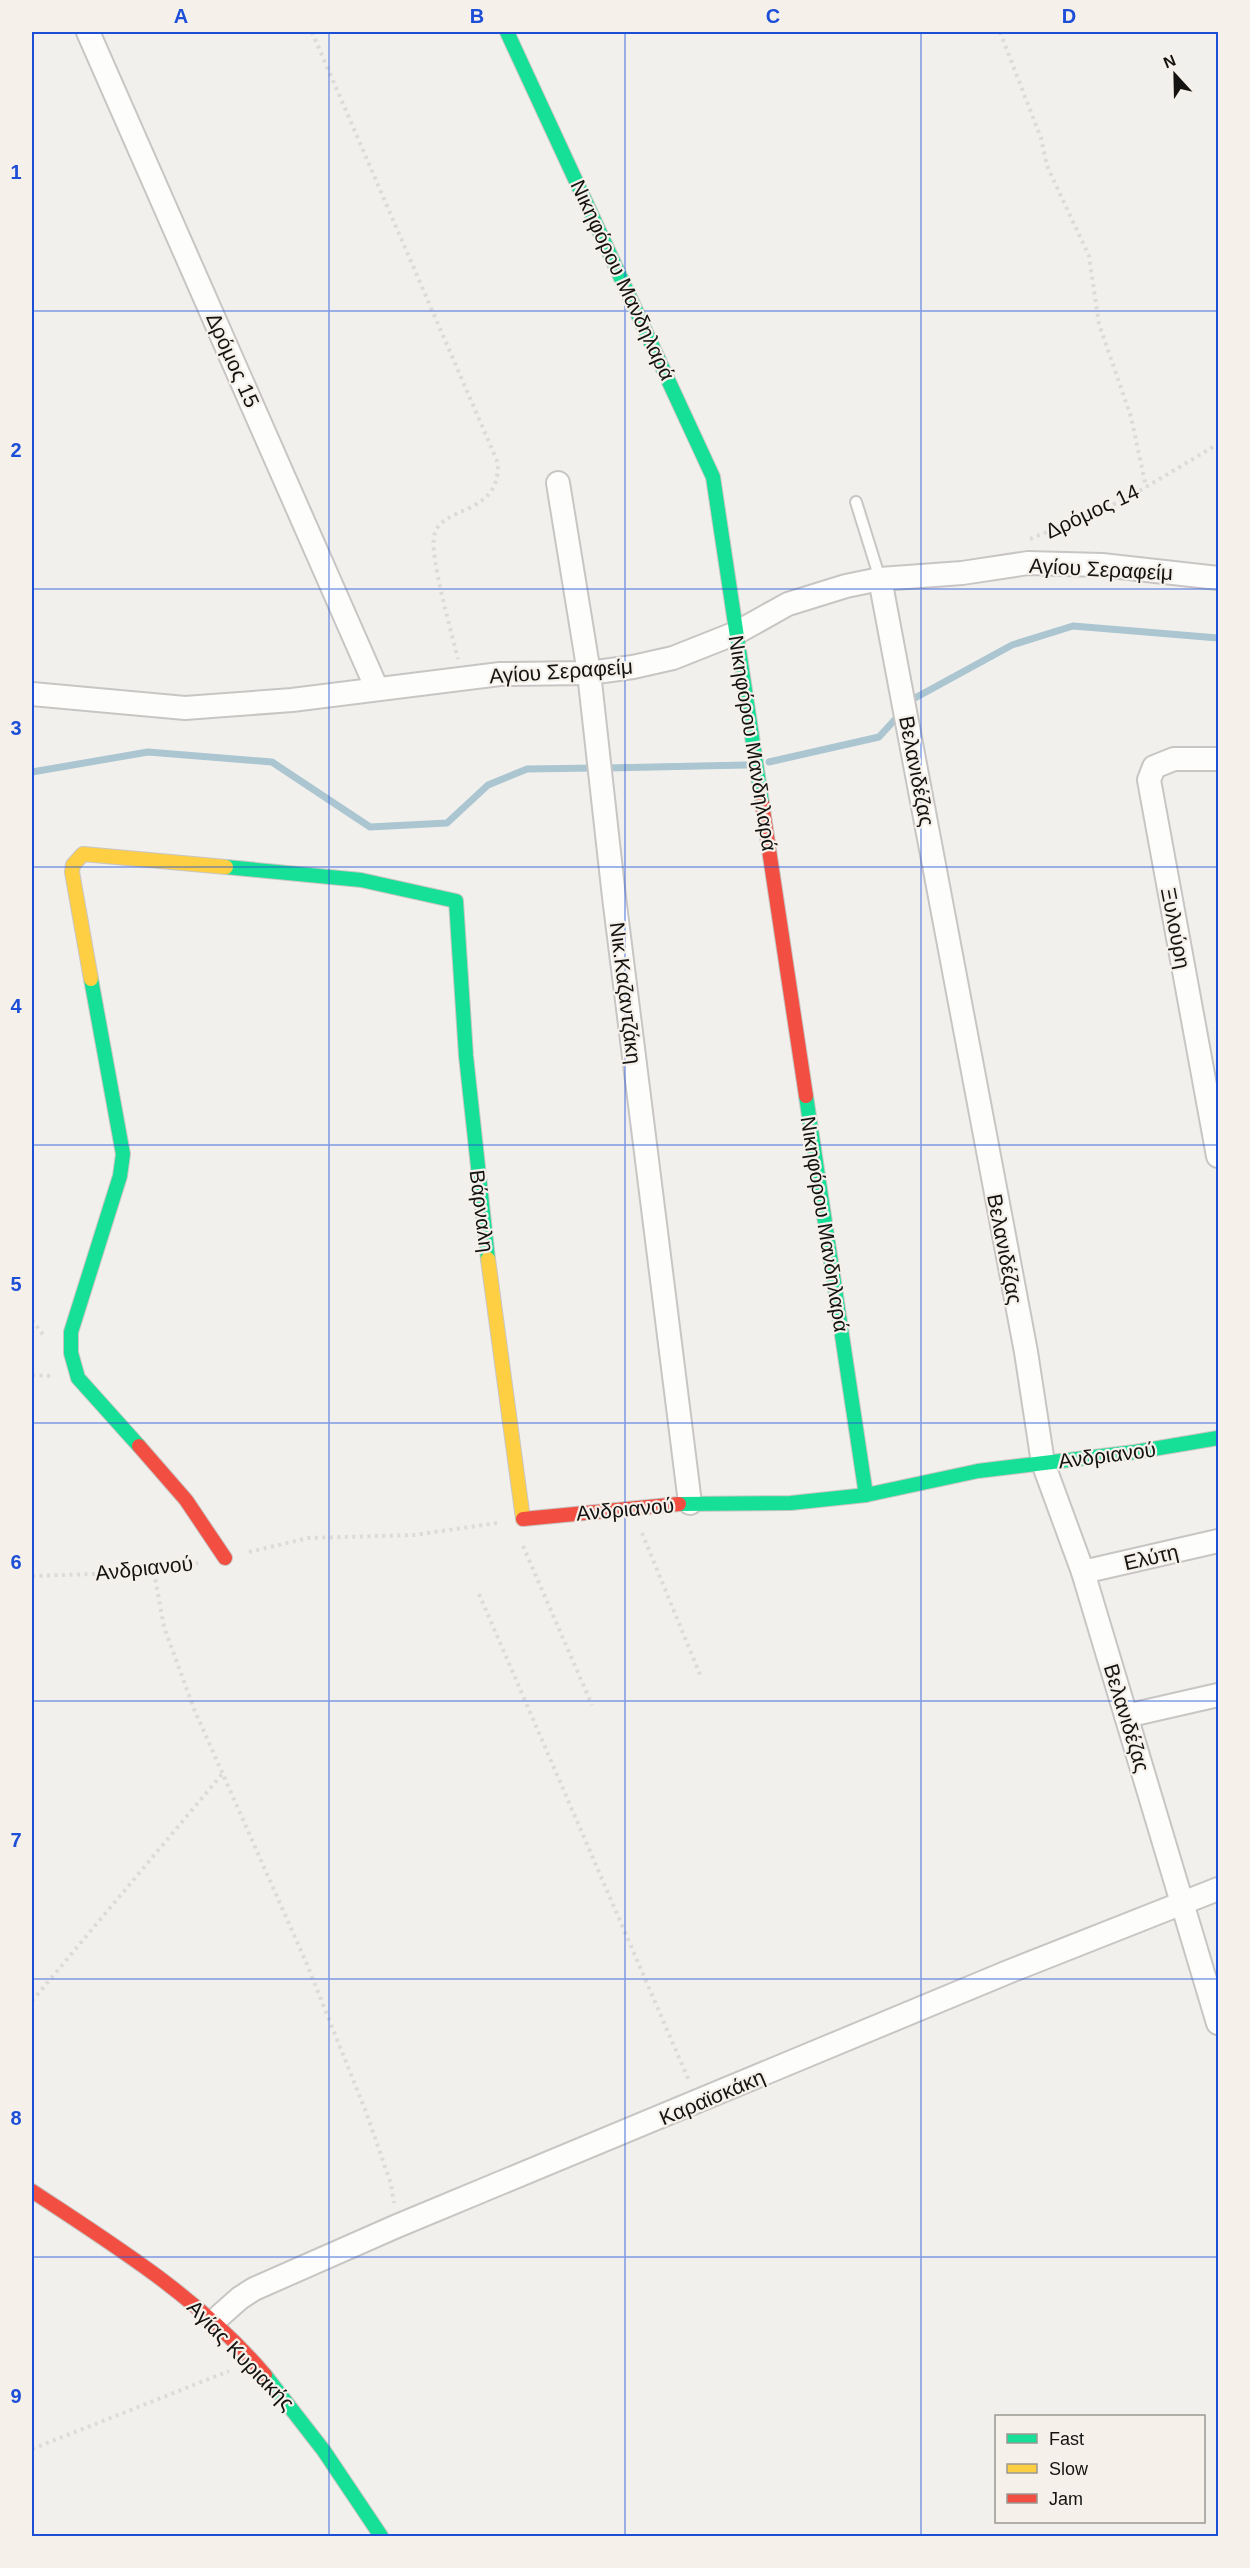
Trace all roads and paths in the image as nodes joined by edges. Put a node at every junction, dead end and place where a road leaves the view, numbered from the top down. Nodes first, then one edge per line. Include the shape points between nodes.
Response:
1 (88, 32) edge
2 (312, 32) edge
3 (507, 32) edge
4 (1000, 32) edge
5 (1218, 444) edge
6 (558, 483) dead end
7 (1146, 487) junction
8 (856, 502) dead end
9 (1020, 543) dead end
10 (1218, 578) edge
11 (880, 579) junction
12 (736, 633) junction
13 (589, 673) junction
14 (462, 678) junction
15 (377, 689) junction
16 (32, 694) edge
17 (1218, 759) edge
18 (1218, 1156) edge
19 (1218, 1438) edge
20 (1043, 1463) junction
21 (866, 1496) junction
22 (690, 1503) junction
23 (632, 1508) junction
24 (523, 1519) junction
25 (1218, 1542) edge
26 (225, 1558) junction
27 (154, 1572) junction
28 (1083, 1572) junction
29 (32, 1576) edge
30 (480, 1594) dead end
31 (700, 1677) dead end
32 (1218, 1695) edge
33 (592, 1705) dead end
34 (1126, 1716) junction
35 (223, 1773) junction
36 (1218, 1889) edge
37 (1184, 1905) junction
38 (32, 2001) edge
39 (1218, 2023) edge
40 (699, 2103) junction
41 (32, 2191) edge
42 (397, 2226) junction
43 (214, 2321) junction
44 (252, 2362) junction
45 (32, 2449) edge
46 (381, 2536) edge

1 - 15 street, Δρόμος 15
2 - 14 path via 498,463 498,478 490,494 439,525 433,537
3 - 12 street, Νικηφόρου Μανδηλαρά via 713,477
4 - 7 path via 1041,138 1047,166 1089,256 1099,324 1131,417
5 - 7 path, Δρόμος 14
6 - 13 street, Νικ.Καζαντζάκη
7 - 9 path, Δρόμος 14
8 - 11 lane
10 - 11 street, Αγίου Σεραφείμ via 1102,565 1028,563
11 - 12 street, Αγίου Σεραφείμ via 788,604
11 - 20 street, Βελανιδέζας via 1026,1352
12 - 13 street, Αγίου Σεραφείμ via 673,658
12 - 21 street, Νικηφόρου Μανδηλαρά
13 - 14 street, Αγίου Σεραφείμ
13 - 22 street, Νικ.Καζαντζάκη
14 - 15 street, Αγίου Σεραφείμ
15 - 16 street, Αγίου Σεραφείμ via 185,708
17 - 18 street, Ξυλούρη via 1166,760 1154,767 1149,780
19 - 20 street, Ανδριανού
20 - 21 street, Ανδριανού via 978,1471
20 - 28 street, Βελανιδέζας
21 - 22 street, Ανδριανού via 791,1503
22 - 23 street, Ανδριανού
23 - 24 street, Ανδριανού
23 - 31 path
24 - 26 path, Ανδριανού via 414,1535 308,1538
24 - 26 street, Βάρναλη via 479,1195 456,901 361,880 83,854 73,865 82,938 123,1154 120,1176 71,1332 72,1353 78,1378 186,1500
24 - 33 path via 523,1548
25 - 28 street, Ελύτη
26 - 27 path, Ανδριανού
27 - 29 path, Ανδριανού
27 - 35 path via 164,1627
28 - 34 street, Βελανιδέζας
30 - 40 path
32 - 34 street
34 - 37 street, Βελανιδέζας
35 - 38 path
35 - 42 path via 306,1962 366,2112 391,2184
36 - 37 street, Καραϊσκάκη
37 - 39 street, Βελανιδέζας
37 - 40 street, Καραϊσκάκη via 1008,1972
40 - 42 street, Καραϊσκάκη
41 - 43 street, Αγίας Κυριακής via 152,2270
42 - 43 street, Καραϊσκάκη via 254,2289
43 - 44 street, Αγίας Κυριακής
44 - 45 path
44 - 46 street, Αγίας Κυριακής via 315,2435

